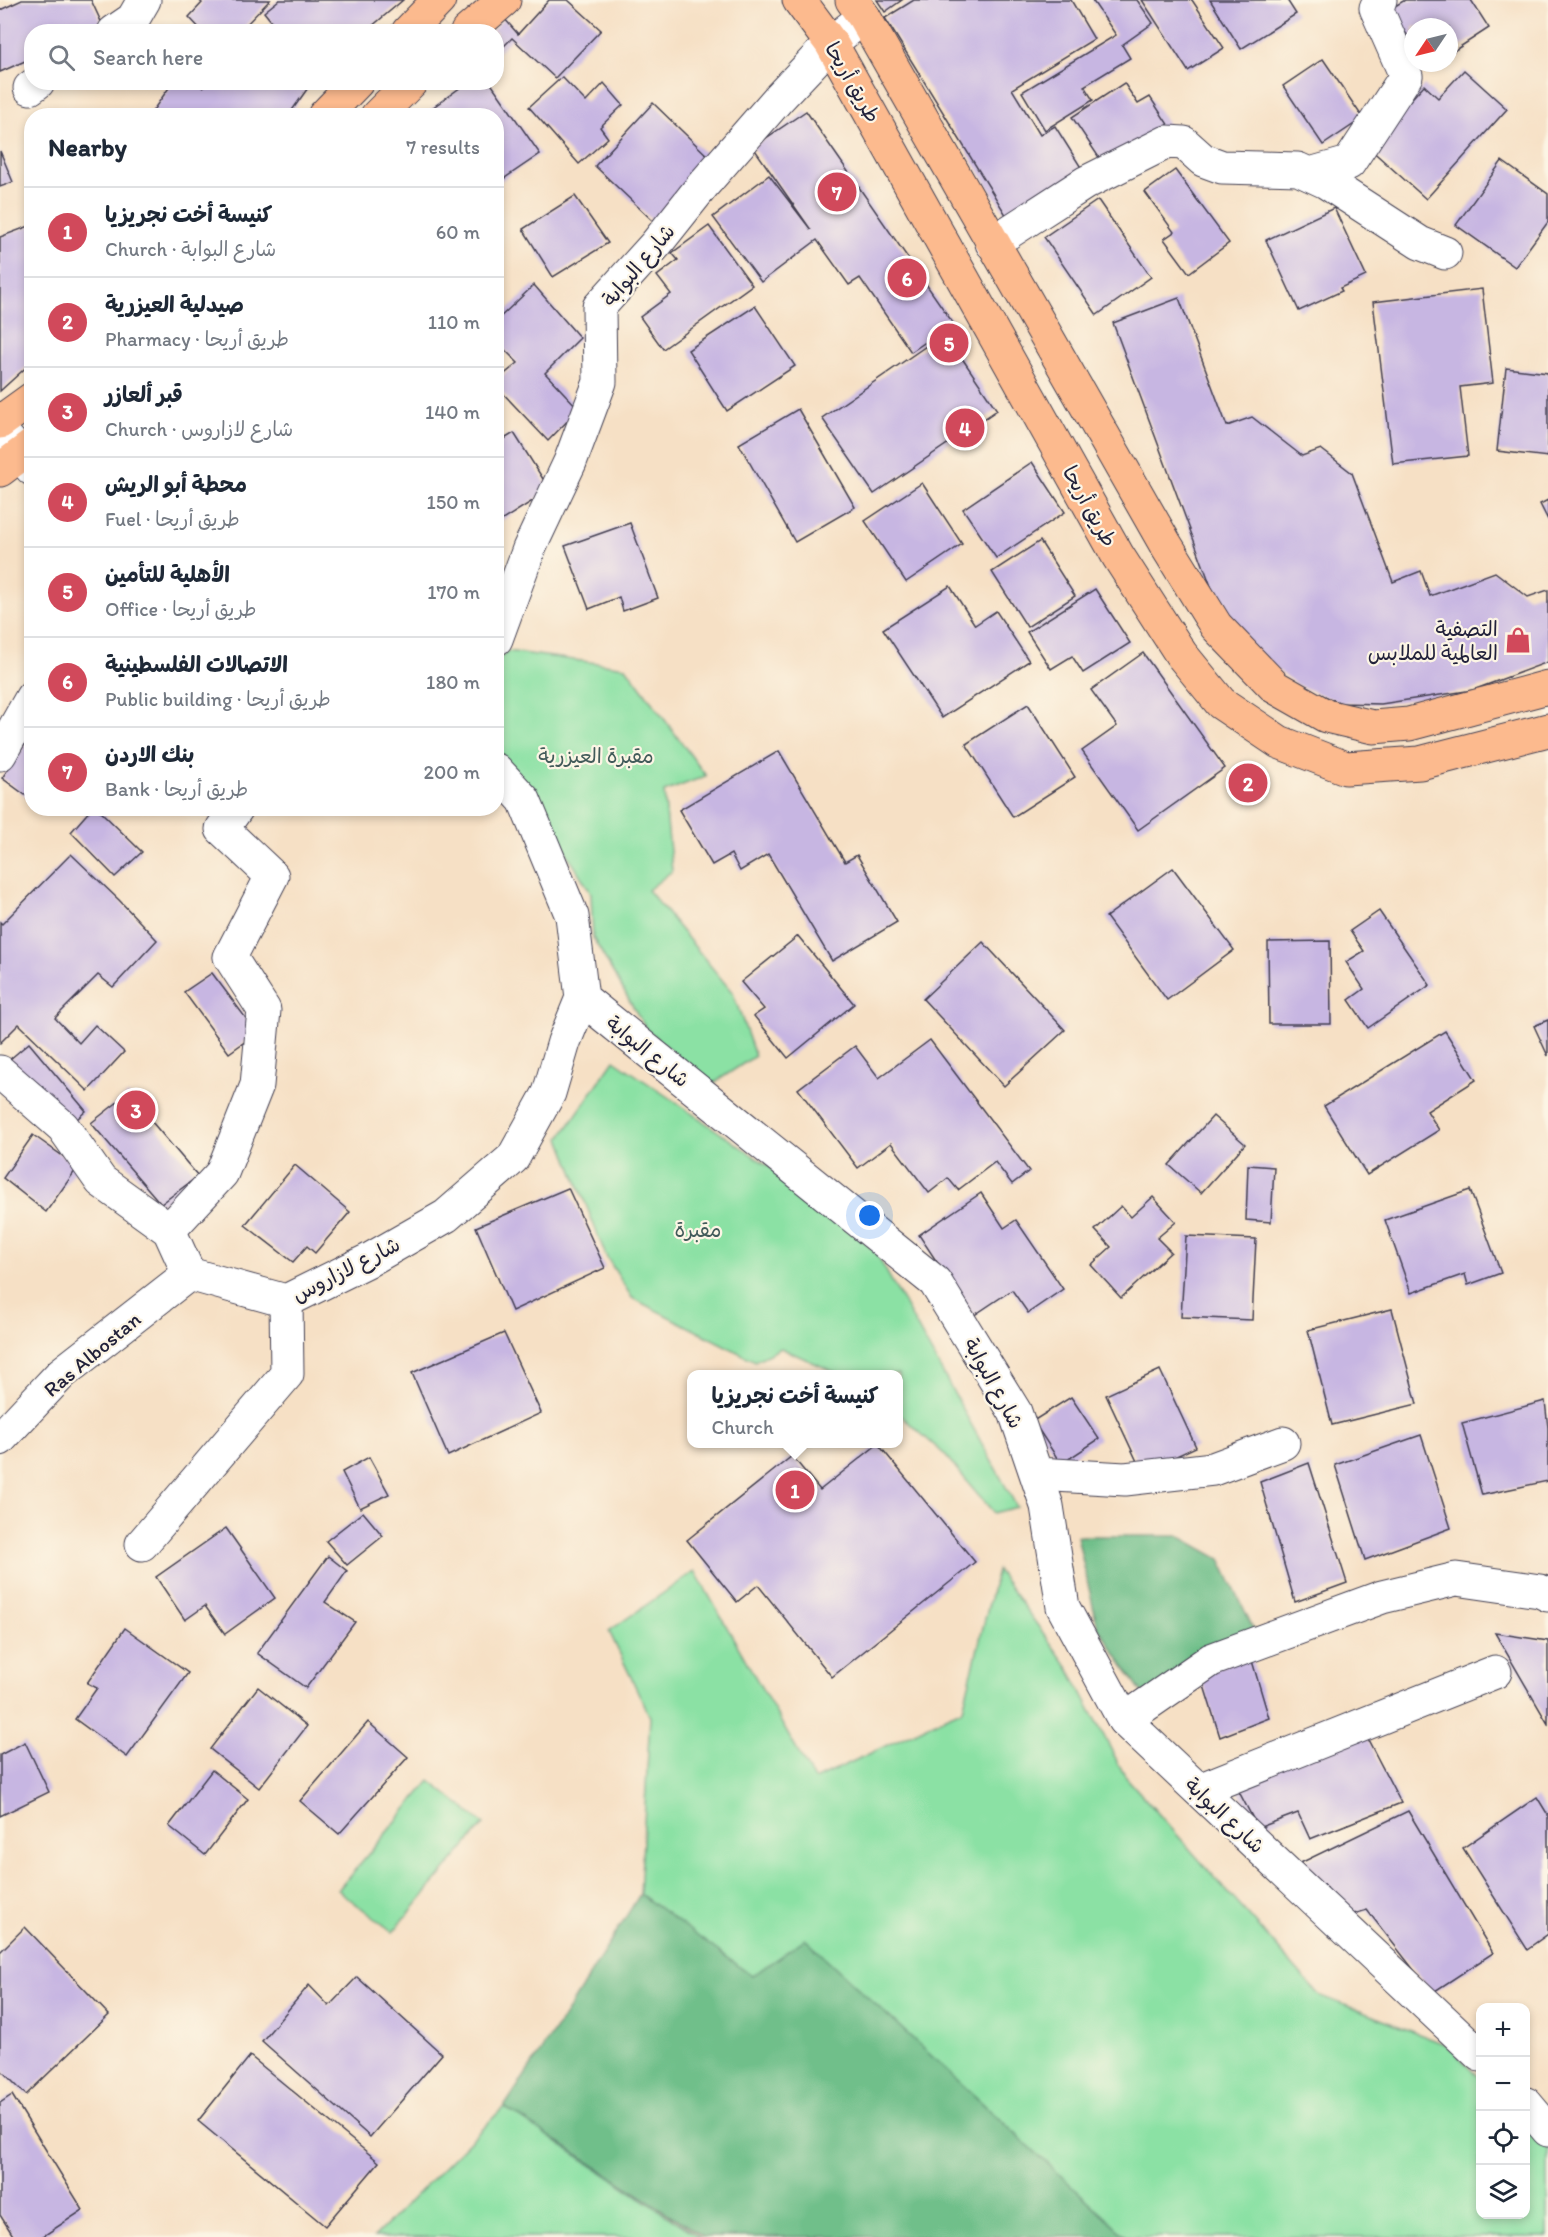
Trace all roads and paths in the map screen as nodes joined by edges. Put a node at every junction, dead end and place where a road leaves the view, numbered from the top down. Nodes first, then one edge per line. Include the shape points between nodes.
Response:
1 (144, 0) edge
2 (439, 0) edge
3 (504, 0) edge
4 (799, 0) edge
5 (1380, 0) edge
6 (858, 8) edge
7 (126, 24) edge
8 (416, 24) edge
9 (476, 24) edge
10 (831, 43) junction
11 (349, 90) edge
12 (403, 90) edge
13 (332, 108) edge
14 (385, 108) edge
15 (1310, 174) junction
16 (992, 243) junction
17 (1444, 253) dead end
18 (24, 405) edge
19 (0, 422) edge
20 (504, 617) edge
21 (1548, 687) edge
22 (24, 711) edge
23 (1548, 730) edge
24 (0, 754) edge
25 (504, 779) edge
26 (231, 816) edge
27 (582, 998) junction
28 (0, 1072) edge
29 (170, 1230) junction
30 (189, 1274) junction
31 (285, 1301) junction
32 (0, 1439) edge
33 (1283, 1443) dead end
34 (1037, 1474) junction
35 (142, 1545) dead end
36 (1548, 1595) edge
37 (1495, 1672) dead end
38 (1124, 1720) junction
39 (1199, 1790) junction
40 (1476, 2051) edge
41 (1530, 2108) edge
42 (1548, 2130) edge

1 - 7 street
2 - 8 main road
3 - 9 main road
4 - 10 main road, طريق أريحا
5 - 15 street via 1376,8 1406,76 1349,163
6 - 10 street, شارع البوابة
6 - 16 main road, طريق أريحا
10 - 20 street, شارع البوابة via 599,307 600,382
10 - 23 main road, طريق أريحا via 1118,556 1180,654 1221,702 1279,742 1346,768 1420,763
11 - 13 main road
12 - 14 main road
15 - 16 street via 1298,169 1222,167 1203,160 1184,143 1167,142 1085,183
15 - 17 street via 1420,243
16 - 21 main road, طريق أريحا via 1216,626 1275,687 1326,716 1373,727 1409,724
18 - 19 main road
22 - 24 street
25 - 27 street via 524,800 572,916
26 - 29 street via 222,829 272,876 230,957 264,1010 257,1085 222,1173
27 - 31 street, شارع لازاروس via 549,1093 513,1158 446,1216
27 - 34 street, شارع البوابة via 935,1282 1015,1412
28 - 29 street via 63,1127 101,1180
29 - 30 street
30 - 31 street, شارع لازاروس
30 - 32 street, Ras Albostan via 62,1373
31 - 35 street via 287,1374
33 - 34 street via 1214,1469 1125,1479
34 - 38 street, شارع البوابة via 1047,1506 1063,1607
36 - 38 street via 1456,1579 1382,1597 1211,1660
37 - 39 street
38 - 39 street, شارع البوابة
39 - 40 street, شارع البوابة
41 - 42 street

